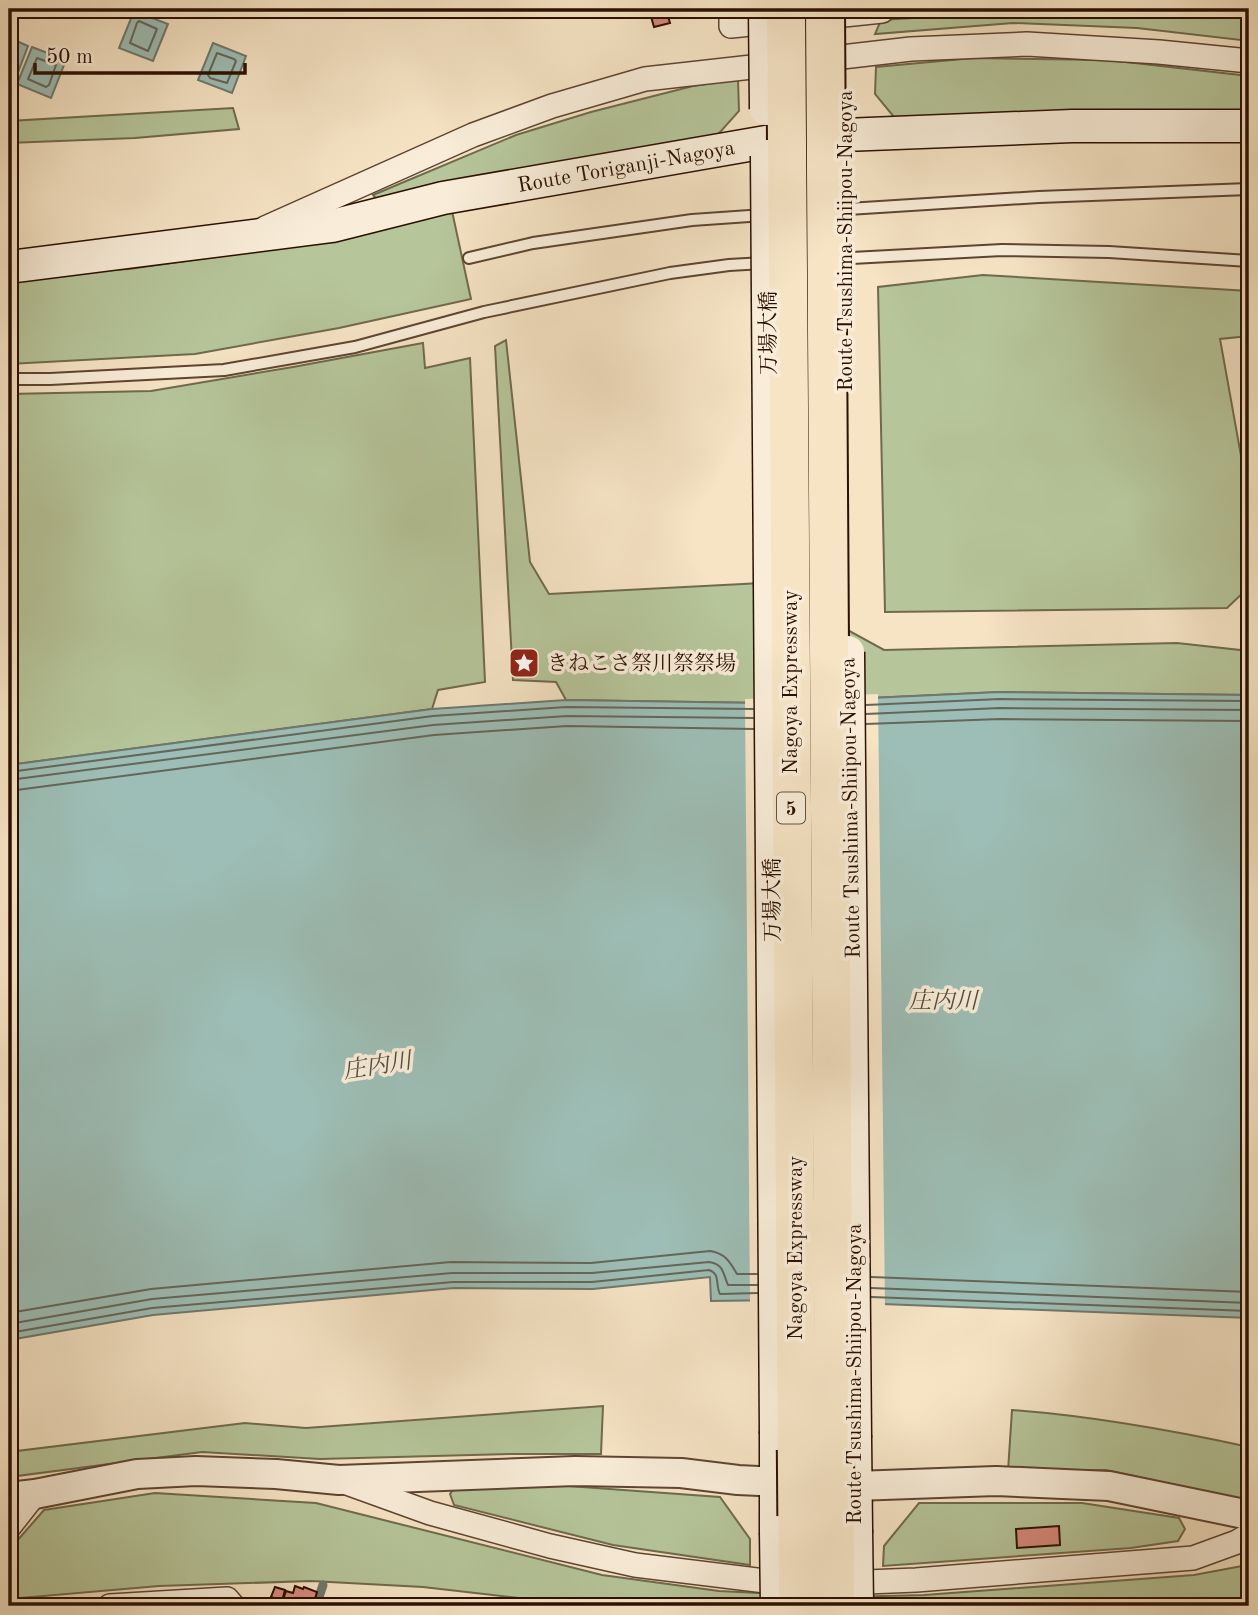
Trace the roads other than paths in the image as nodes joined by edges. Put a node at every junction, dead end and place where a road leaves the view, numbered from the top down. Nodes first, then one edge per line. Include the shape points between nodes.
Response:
1 (731, 9) edge
2 (765, 9) edge
3 (786, 9) edge
4 (825, 9) edge
5 (843, 9) edge
6 (882, 9) edge
7 (1249, 61) edge
8 (1249, 126) edge
9 (844, 131) junction
10 (767, 149) junction
11 (1249, 189) edge
12 (801, 212) dead end
13 (815, 212) dead end
14 (243, 238) junction
15 (469, 258) dead end
16 (809, 261) dead end
17 (1249, 261) edge
18 (795, 262) dead end
19 (9, 267) edge
20 (9, 379) edge
21 (339, 1480) junction
22 (777, 1482) junction
23 (855, 1486) junction
24 (22, 1496) edge
25 (1249, 1515) edge
26 (9, 1527) edge
27 (1249, 1535) edge
28 (110, 1606) edge
29 (233, 1606) edge
30 (777, 1606) edge
31 (798, 1606) edge
32 (835, 1606) edge
33 (857, 1606) edge

1 - 6 street via 731,26
2 - 10 main road, bridge
3 - 31 highway, Nagoya Expressway / 5, bridge
4 - 32 highway, Nagoya Expressway / 5, bridge
5 - 9 main road, Route Tsushima-Shiipou-Nagoya
7 - 14 street via 1027,44 911,49 645,79 473,135
8 - 9 main road, Route Toriganji-Nagoya
9 - 10 main road, Route Toriganji-Nagoya
9 - 23 main road, Route Tsushima-Shiipou-Nagoya, bridge
10 - 14 main road, Route Toriganji-Nagoya via 443,198 332,226
10 - 22 main road, 万場大橋, bridge
11 - 13 lane
12 - 15 lane via 692,220 533,243
14 - 19 main road, Route Toriganji-Nagoya
16 - 17 lane via 1002,250
18 - 20 lane via 670,273 484,312 355,347 223,370
21 - 22 street via 575,1471
21 - 24 street via 196,1471 137,1474
21 - 27 street via 430,1513 562,1549 635,1565 796,1584 916,1580 1193,1558
22 - 30 main road, bridge
23 - 25 street via 996,1481 1109,1486
23 - 33 main road, Route Tsushima-Shiipou-Nagoya, bridge
24 - 26 street
28 - 29 street via 227,1599

